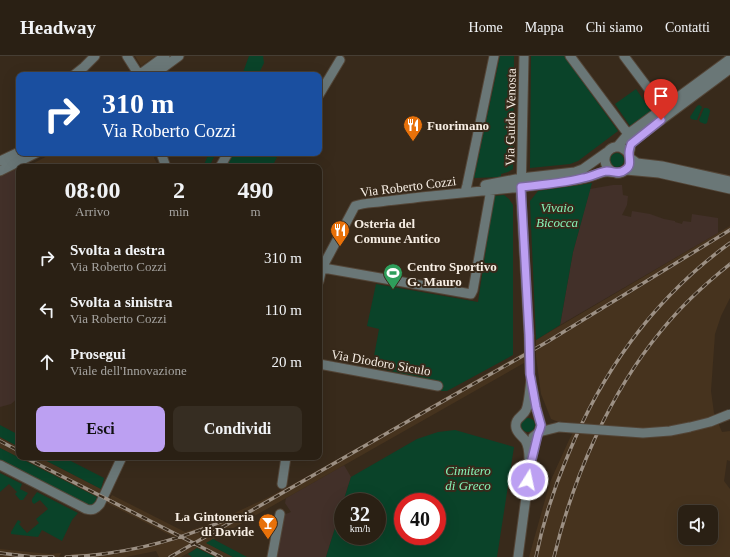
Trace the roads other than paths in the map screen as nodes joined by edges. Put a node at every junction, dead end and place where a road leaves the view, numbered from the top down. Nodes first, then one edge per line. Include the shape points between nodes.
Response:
1 (95, 56) edge
2 (127, 56) edge
3 (165, 56) edge
4 (179, 56) edge
5 (494, 56) edge
6 (524, 56) edge
7 (570, 56) edge
8 (624, 56) edge
9 (730, 59) edge
10 (340, 60) dead end
11 (730, 69) edge
12 (78, 72) edge
13 (137, 72) edge
14 (143, 72) edge
15 (157, 72) edge
16 (322, 90) edge
17 (665, 112) junction
18 (628, 134) junction
19 (613, 149) junction
20 (16, 153) edge
21 (30, 156) edge
22 (630, 156) junction
23 (0, 161) edge
24 (626, 170) junction
25 (0, 171) edge
26 (611, 171) junction
27 (584, 174) junction
28 (730, 181) edge
29 (521, 183) junction
30 (490, 187) junction
31 (730, 189) edge
32 (465, 192) junction
33 (322, 264) edge
34 (322, 266) edge
35 (322, 365) edge
36 (531, 376) junction
37 (438, 386) dead end
38 (524, 414) junction
39 (730, 414) edge
40 (540, 420) junction
41 (553, 427) junction
42 (538, 433) junction
43 (522, 436) junction
44 (121, 460) edge
45 (286, 460) edge
46 (0, 466) edge
47 (530, 467) junction
48 (282, 484) dead end
49 (280, 514) dead end
50 (272, 557) edge
51 (518, 557) edge

1 - 12 street
2 - 13 street
3 - 14 street
4 - 15 street
5 - 32 street
6 - 29 street, Via Guido Venosta
7 - 18 street
8 - 17 street
9 - 17 street
10 - 16 street
11 - 17 street
17 - 18 street, Via Roberto Cozzi
17 - 22 street via 631,144
18 - 19 street, Via Roberto Cozzi
19 - 22 street via 624,149
19 - 26 street via 605,155 604,160
19 - 27 street, Via Roberto Cozzi
20 - 23 street
21 - 25 street
22 - 24 street via 630,164
22 - 28 street via 637,163
24 - 26 street, Via Roberto Cozzi via 618,173
24 - 31 street, Via Roberto Cozzi via 659,173
26 - 27 street, Via Roberto Cozzi
27 - 29 street, Via Roberto Cozzi
29 - 30 street, Via Roberto Cozzi
29 - 36 street, Via Guido Venosta, bridge
30 - 32 street, Via Roberto Cozzi
30 - 34 street via 471,294
32 - 33 street, Via Roberto Cozzi via 355,206
35 - 37 street, Via Diodoro Siculo
36 - 38 street
36 - 40 street
38 - 40 street via 533,414
38 - 43 street via 516,423 517,430
39 - 41 street, bridge via 697,426 643,433
40 - 41 street
40 - 42 street via 541,428
41 - 42 street
42 - 43 street via 531,438
42 - 47 street
43 - 47 street via 528,447
44 - 46 street via 100,504 92,510
45 - 48 street
47 - 51 street
49 - 50 street

